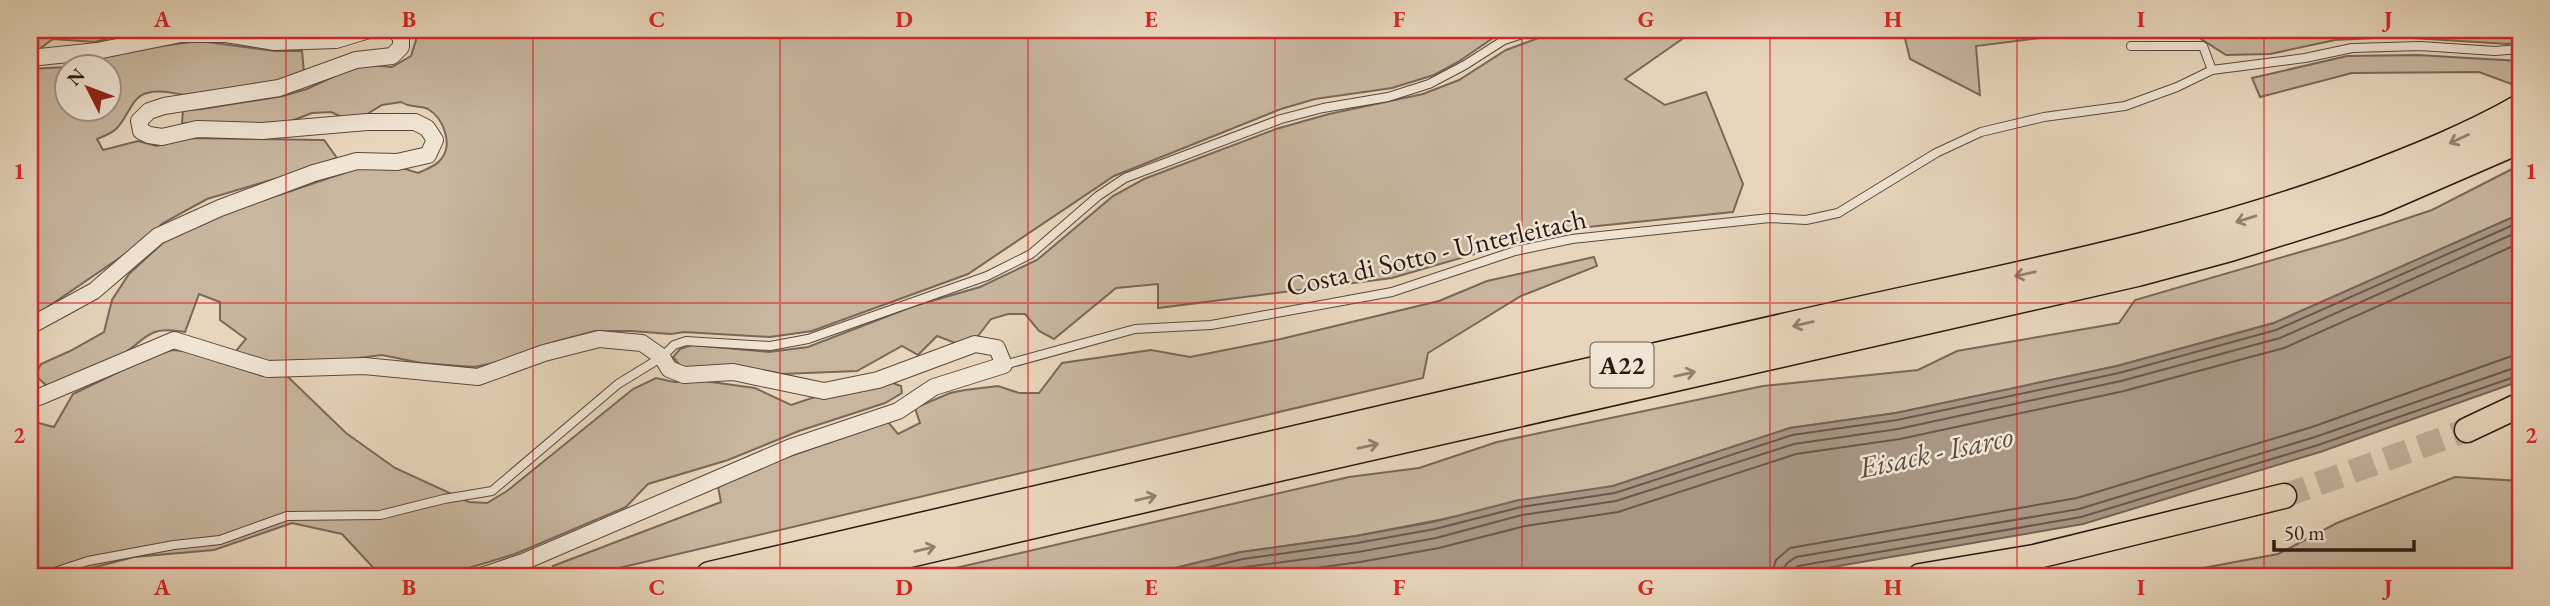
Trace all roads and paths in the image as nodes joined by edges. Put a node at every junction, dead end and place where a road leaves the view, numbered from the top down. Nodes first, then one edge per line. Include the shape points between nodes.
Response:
1 (369, 30) edge
2 (394, 30) edge
3 (1535, 30) edge
4 (2131, 46) dead end
5 (2520, 49) edge
6 (30, 58) edge
7 (2212, 70) junction
8 (2520, 109) edge
9 (2520, 139) edge
10 (30, 326) edge
11 (662, 357) junction
12 (1004, 365) junction
13 (30, 397) edge
14 (2520, 405) edge
15 (2468, 430) tunnel mouth
16 (2284, 496) tunnel mouth
17 (42, 576) edge
18 (481, 576) edge
19 (710, 576) edge
20 (811, 576) edge
21 (1920, 576) edge

1 - 6 street via 336,40 275,42 226,34 181,34 97,51
2 - 10 street via 401,37 401,47 392,56 356,60 279,88 164,106 139,121 141,131 162,137 197,129 262,131 415,122 427,128 435,140 428,155 324,170 220,208 158,236 94,291
3 - 11 lane via 1504,40 1429,84 1281,119 1125,178 1031,254 986,276 808,340 770,345 686,341
4 - 7 lane via 2203,46
5 - 7 lane, Costa di Sotto - Unterleitach via 2352,48
7 - 12 lane, Costa di Sotto - Unterleitach via 2125,106 2044,117 1981,132 1936,153 1838,213 1806,220 1770,218 1572,239 1515,251 1392,292 1211,325 1135,328
8 -> 19 highway, A22 via 2430,153 2226,225
20 -> 9 highway, A22 via 2137,272 2377,201
11 - 12 street via 668,369 684,375 733,372 824,391 878,380 975,344 998,348
11 - 13 street via 642,343 599,339 478,377 364,366 268,369 174,340
11 - 17 lane via 618,384 492,491 380,515 287,516 220,540 88,561
12 - 18 street via 934,387 898,411 791,447
14 - 15 main road
16 - 21 main road via 2034,557

